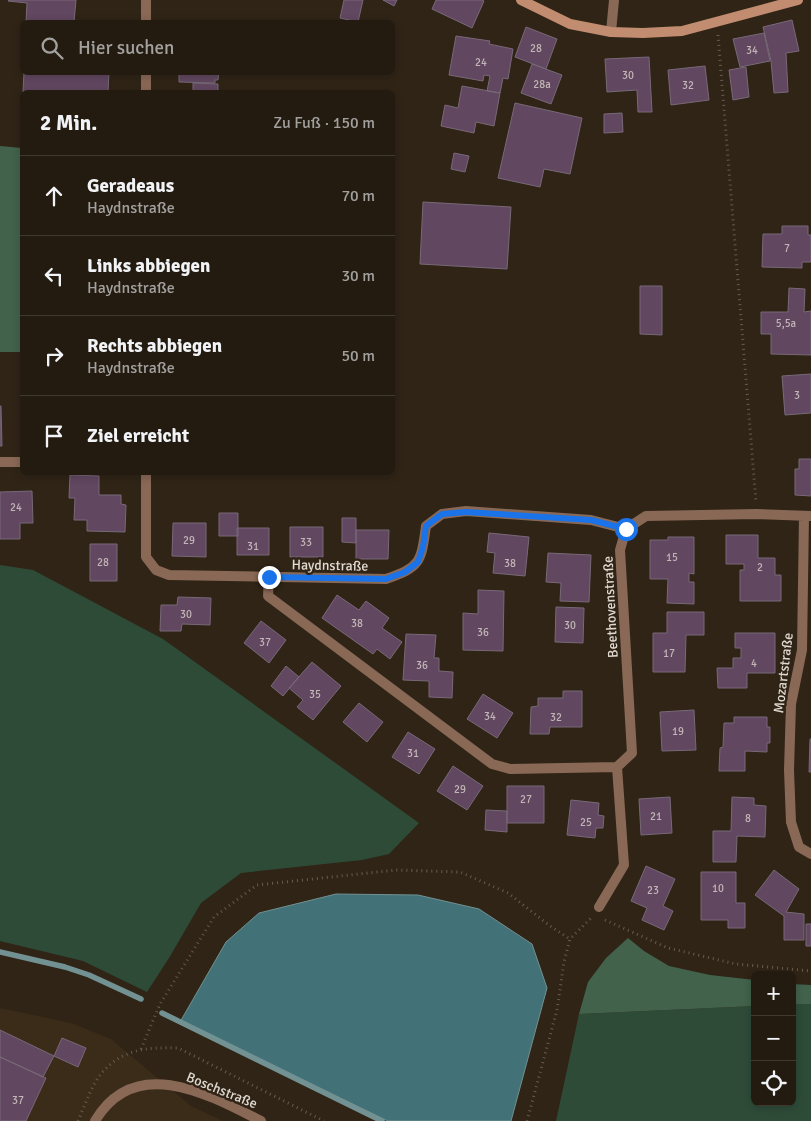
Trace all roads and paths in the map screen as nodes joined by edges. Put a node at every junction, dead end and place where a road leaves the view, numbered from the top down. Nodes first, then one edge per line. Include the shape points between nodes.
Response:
1 (146, 0) edge
2 (521, 0) edge
3 (614, 0) edge
4 (798, 0) edge
5 (146, 20) edge
6 (717, 22) junction
7 (611, 32) junction
8 (146, 75) edge
9 (146, 90) edge
10 (0, 462) edge
11 (20, 462) edge
12 (146, 475) edge
13 (757, 514) junction
14 (808, 516) edge
15 (626, 529) junction
16 (269, 577) junction
17 (617, 767) junction
18 (811, 854) edge
19 (597, 911) junction
20 (570, 939) junction
21 (811, 970) edge
22 (141, 1049) dead end
23 (96, 1121) edge
24 (261, 1121) edge
25 (527, 1121) edge

1 - 5 street
2 - 7 street via 570,24
3 - 7 street
4 - 6 street
6 - 7 street via 682,31
6 - 13 path
8 - 9 street
10 - 11 street
12 - 16 street, Haydnstraße via 146,556 156,570 169,576
13 - 14 street
13 - 15 street via 646,516
14 - 18 street, Mozartstraße via 802,650 790,704 790,822 799,847
15 - 16 street, Haydnstraße via 591,520 466,512 442,514 426,526 418,562 399,575 386,579
15 - 17 street, Beethovenstraße via 620,550 632,753
16 - 17 street via 268,596 492,764 510,769
17 - 19 street via 624,865
19 - 20 path
19 - 21 path via 668,948 736,964
20 - 22 path via 508,893 460,872 396,870 257,885 214,917 160,1004
20 - 25 path via 557,1010
23 - 24 street, Boschstraße via 100,1113 121,1094 152,1084 170,1084 200,1092

